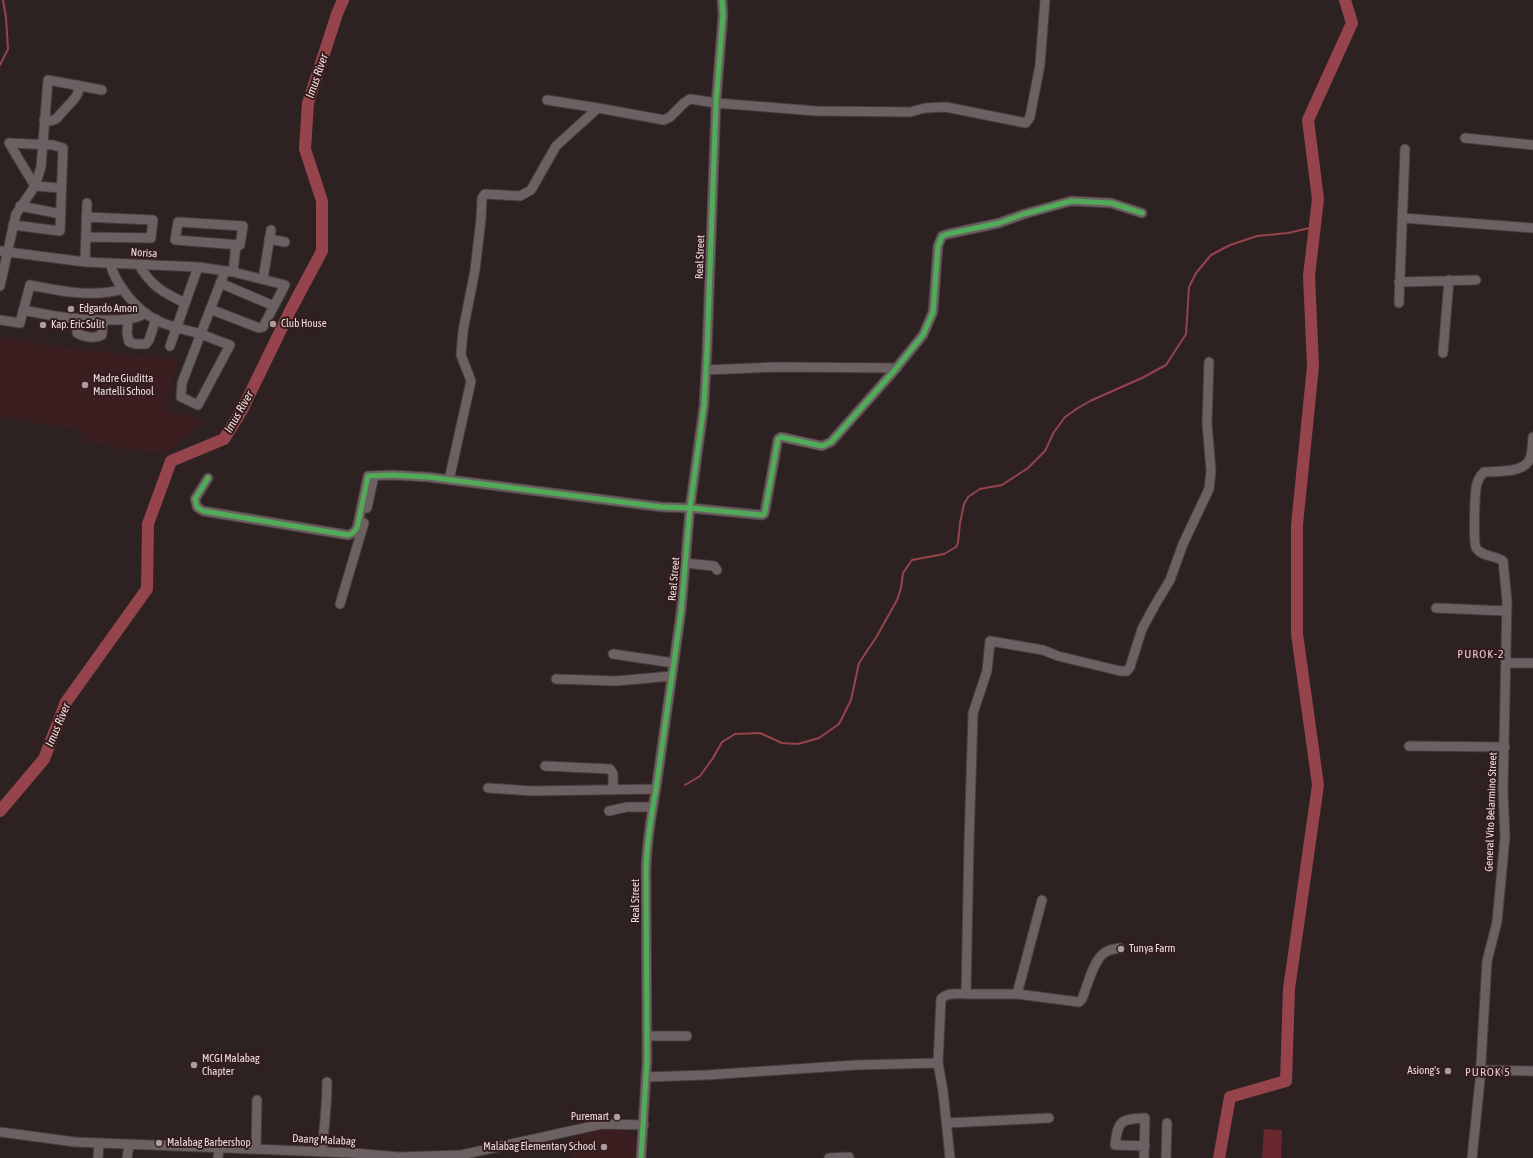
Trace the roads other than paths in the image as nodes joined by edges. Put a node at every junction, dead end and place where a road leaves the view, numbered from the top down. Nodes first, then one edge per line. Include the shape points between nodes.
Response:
1 (722, 0) edge
2 (1045, 0) edge
3 (78, 85) junction
4 (102, 90) dead end
5 (547, 100) dead end
6 (716, 103) junction
7 (598, 108) junction
8 (44, 120) junction
9 (1465, 138) dead end
10 (42, 145) junction
11 (1533, 145) edge
12 (1405, 149) dead end
13 (34, 186) junction
14 (61, 188) junction
15 (87, 203) dead end
16 (20, 206) junction
17 (61, 214) junction
18 (1142, 214) dead end
19 (86, 216) junction
20 (1402, 218) junction
21 (14, 225) junction
22 (1533, 228) edge
23 (86, 237) junction
24 (285, 242) dead end
25 (236, 245) junction
26 (4, 252) edge
27 (85, 262) junction
28 (110, 263) junction
29 (139, 265) junction
30 (198, 268) junction
31 (229, 271) junction
32 (263, 279) junction
33 (1449, 280) junction
34 (1476, 280) dead end
35 (1400, 282) junction
36 (220, 283) junction
37 (0, 286) edge
38 (122, 289) junction
39 (185, 303) junction
40 (1398, 303) dead end
41 (274, 306) junction
42 (210, 309) junction
43 (23, 310) junction
44 (146, 313) junction
45 (0, 320) edge
46 (78, 320) junction
47 (104, 320) junction
48 (128, 320) junction
49 (156, 320) junction
50 (176, 328) junction
51 (200, 334) junction
52 (170, 346) dead end
53 (1443, 353) dead end
54 (1209, 362) dead end
55 (897, 368) junction
56 (706, 370) junction
57 (1533, 437) edge
58 (374, 476) junction
59 (208, 478) dead end
60 (448, 480) junction
61 (690, 508) junction
62 (685, 563) junction
63 (717, 570) dead end
64 (340, 604) dead end
65 (1436, 608) dead end
66 (1507, 611) junction
67 (613, 654) dead end
68 (674, 663) junction
69 (1506, 663) junction
70 (1533, 663) edge
71 (672, 676) junction
72 (556, 679) dead end
73 (1409, 746) dead end
74 (1505, 747) junction
75 (545, 766) dead end
76 (488, 788) dead end
77 (656, 789) junction
78 (613, 790) junction
79 (652, 807) junction
80 (608, 811) dead end
81 (1042, 900) dead end
82 (1120, 948) dead end
83 (966, 994) junction
84 (1017, 994) junction
85 (647, 1036) junction
86 (686, 1036) dead end
87 (938, 1063) junction
88 (1480, 1070) junction
89 (1533, 1071) edge
90 (647, 1078) junction
91 (328, 1082) dead end
92 (257, 1100) dead end
93 (1049, 1118) dead end
94 (947, 1123) junction
95 (1167, 1123) dead end
96 (644, 1125) junction
97 (0, 1132) edge
98 (99, 1143) junction
99 (129, 1145) junction
100 (1145, 1146) dead end
101 (219, 1147) junction
102 (256, 1149) junction
103 (322, 1152) junction
104 (353, 1156) edge
105 (849, 1157) edge
106 (98, 1158) edge
107 (127, 1158) edge
108 (218, 1158) edge
109 (641, 1158) edge
110 (829, 1158) edge
111 (950, 1158) edge
112 (1144, 1158) edge
113 (1166, 1158) edge
114 (1472, 1158) edge

1 - 6 street, Real Street
2 - 6 street via 1040,65 1030,117 1026,123 946,107 876,113
3 - 4 street
3 - 8 street via 75,98 56,120
3 - 8 street via 48,80
5 - 7 street
6 - 7 street via 690,99 664,120
6 - 56 street, Real Street
7 - 60 street via 556,146 531,190 520,196 485,194 482,198 475,270 463,331 461,356 471,381
8 - 10 street
9 - 11 street
10 - 13 street via 41,166
10 - 13 street via 9,143
10 - 14 street via 63,148
12 - 20 street
13 - 14 street
13 - 16 street
14 - 17 street
15 - 19 street
16 - 17 street
16 - 21 street
17 - 21 street via 60,231
18 - 55 street via 1111,203 1071,201 999,223 942,236 938,246 933,312 923,335
19 - 23 street
19 - 23 street via 153,220 151,238
20 - 22 street
20 - 35 street
21 - 26 street
23 - 27 street
24 - 32 street via 270,235
25 - 25 street via 240,245 243,226 178,222 175,240
25 - 31 street
26 - 27 street, Norisa
26 - 37 street
27 - 28 street, Norisa
28 - 29 street, Norisa
28 - 38 street
29 - 30 street, Norisa
29 - 39 street via 154,286
30 - 31 street, Norisa
30 - 39 street
31 - 32 street, Norisa
31 - 36 street
32 - 41 street, Norisa via 285,285
33 - 34 street
33 - 35 street
33 - 53 street
35 - 40 street
36 - 41 street
36 - 42 street
38 - 43 street via 111,293 92,293 30,285
38 - 44 street
39 - 50 street
41 - 42 street via 263,327 259,328
42 - 51 street
43 - 45 street via 20,323
43 - 46 street
44 - 48 street
44 - 49 street
46 - 47 street
46 - 47 street via 77,333 81,336 98,337 102,335
47 - 48 street
48 - 49 street via 129,342 146,344
49 - 50 street
50 - 51 street
50 - 52 street
51 - 51 street via 230,345 198,405 181,397 182,383
54 - 83 street via 1207,423 1211,471 1208,489 1170,580 1142,629 1127,671 1058,656 1043,650 990,642 987,671 973,713
55 - 56 street via 776,367
55 - 61 street via 825,446 781,437 778,439 764,514
56 - 61 street, Real Street
57 - 66 street, General Vito Belarmino Street via 1528,462 1510,471 1484,472 1479,477 1476,488 1476,548 1485,555 1497,556 1504,561
58 - 59 street via 368,476 357,528 353,534 348,535 203,510 196,507 195,499
58 - 60 street
58 - 64 street
60 - 61 street via 615,502
61 - 62 street, Real Street
62 - 63 street via 714,566
62 - 68 street, Real Street
65 - 66 street
66 - 69 street, General Vito Belarmino Street
67 - 68 street
68 - 71 street, Real Street
69 - 70 street
69 - 74 street, General Vito Belarmino Street
71 - 72 street via 610,681
71 - 77 street, Real Street
73 - 74 street
74 - 88 street, General Vito Belarmino Street via 1505,837 1498,922 1487,961
75 - 78 street via 610,770 613,774
76 - 78 street via 534,791
77 - 78 street
77 - 79 street, Real Street
79 - 80 street via 626,807
79 - 85 street, Real Street via 646,869
81 - 84 street
82 - 84 street via 1109,949 1102,954 1079,1002
83 - 84 street
83 - 87 street via 949,994 941,999
85 - 86 street
85 - 90 street, Real Street
87 - 90 street via 856,1065
87 - 94 street
88 - 89 street
88 - 114 street, General Vito Belarmino Street
90 - 96 street, Real Street
91 - 103 street
92 - 102 street
93 - 94 street
94 - 111 street
95 - 113 street
96 - 104 street, Daang Malabag via 602,1124 461,1155
96 - 109 street, Real Street
97 - 98 street, Daang Malabag
98 - 99 street, Daang Malabag
98 - 106 street
99 - 101 street, Daang Malabag
99 - 107 street
100 - 112 street
101 - 102 street, Daang Malabag
101 - 108 street
102 - 103 street, Daang Malabag
103 - 104 street, Daang Malabag
105 - 110 street

